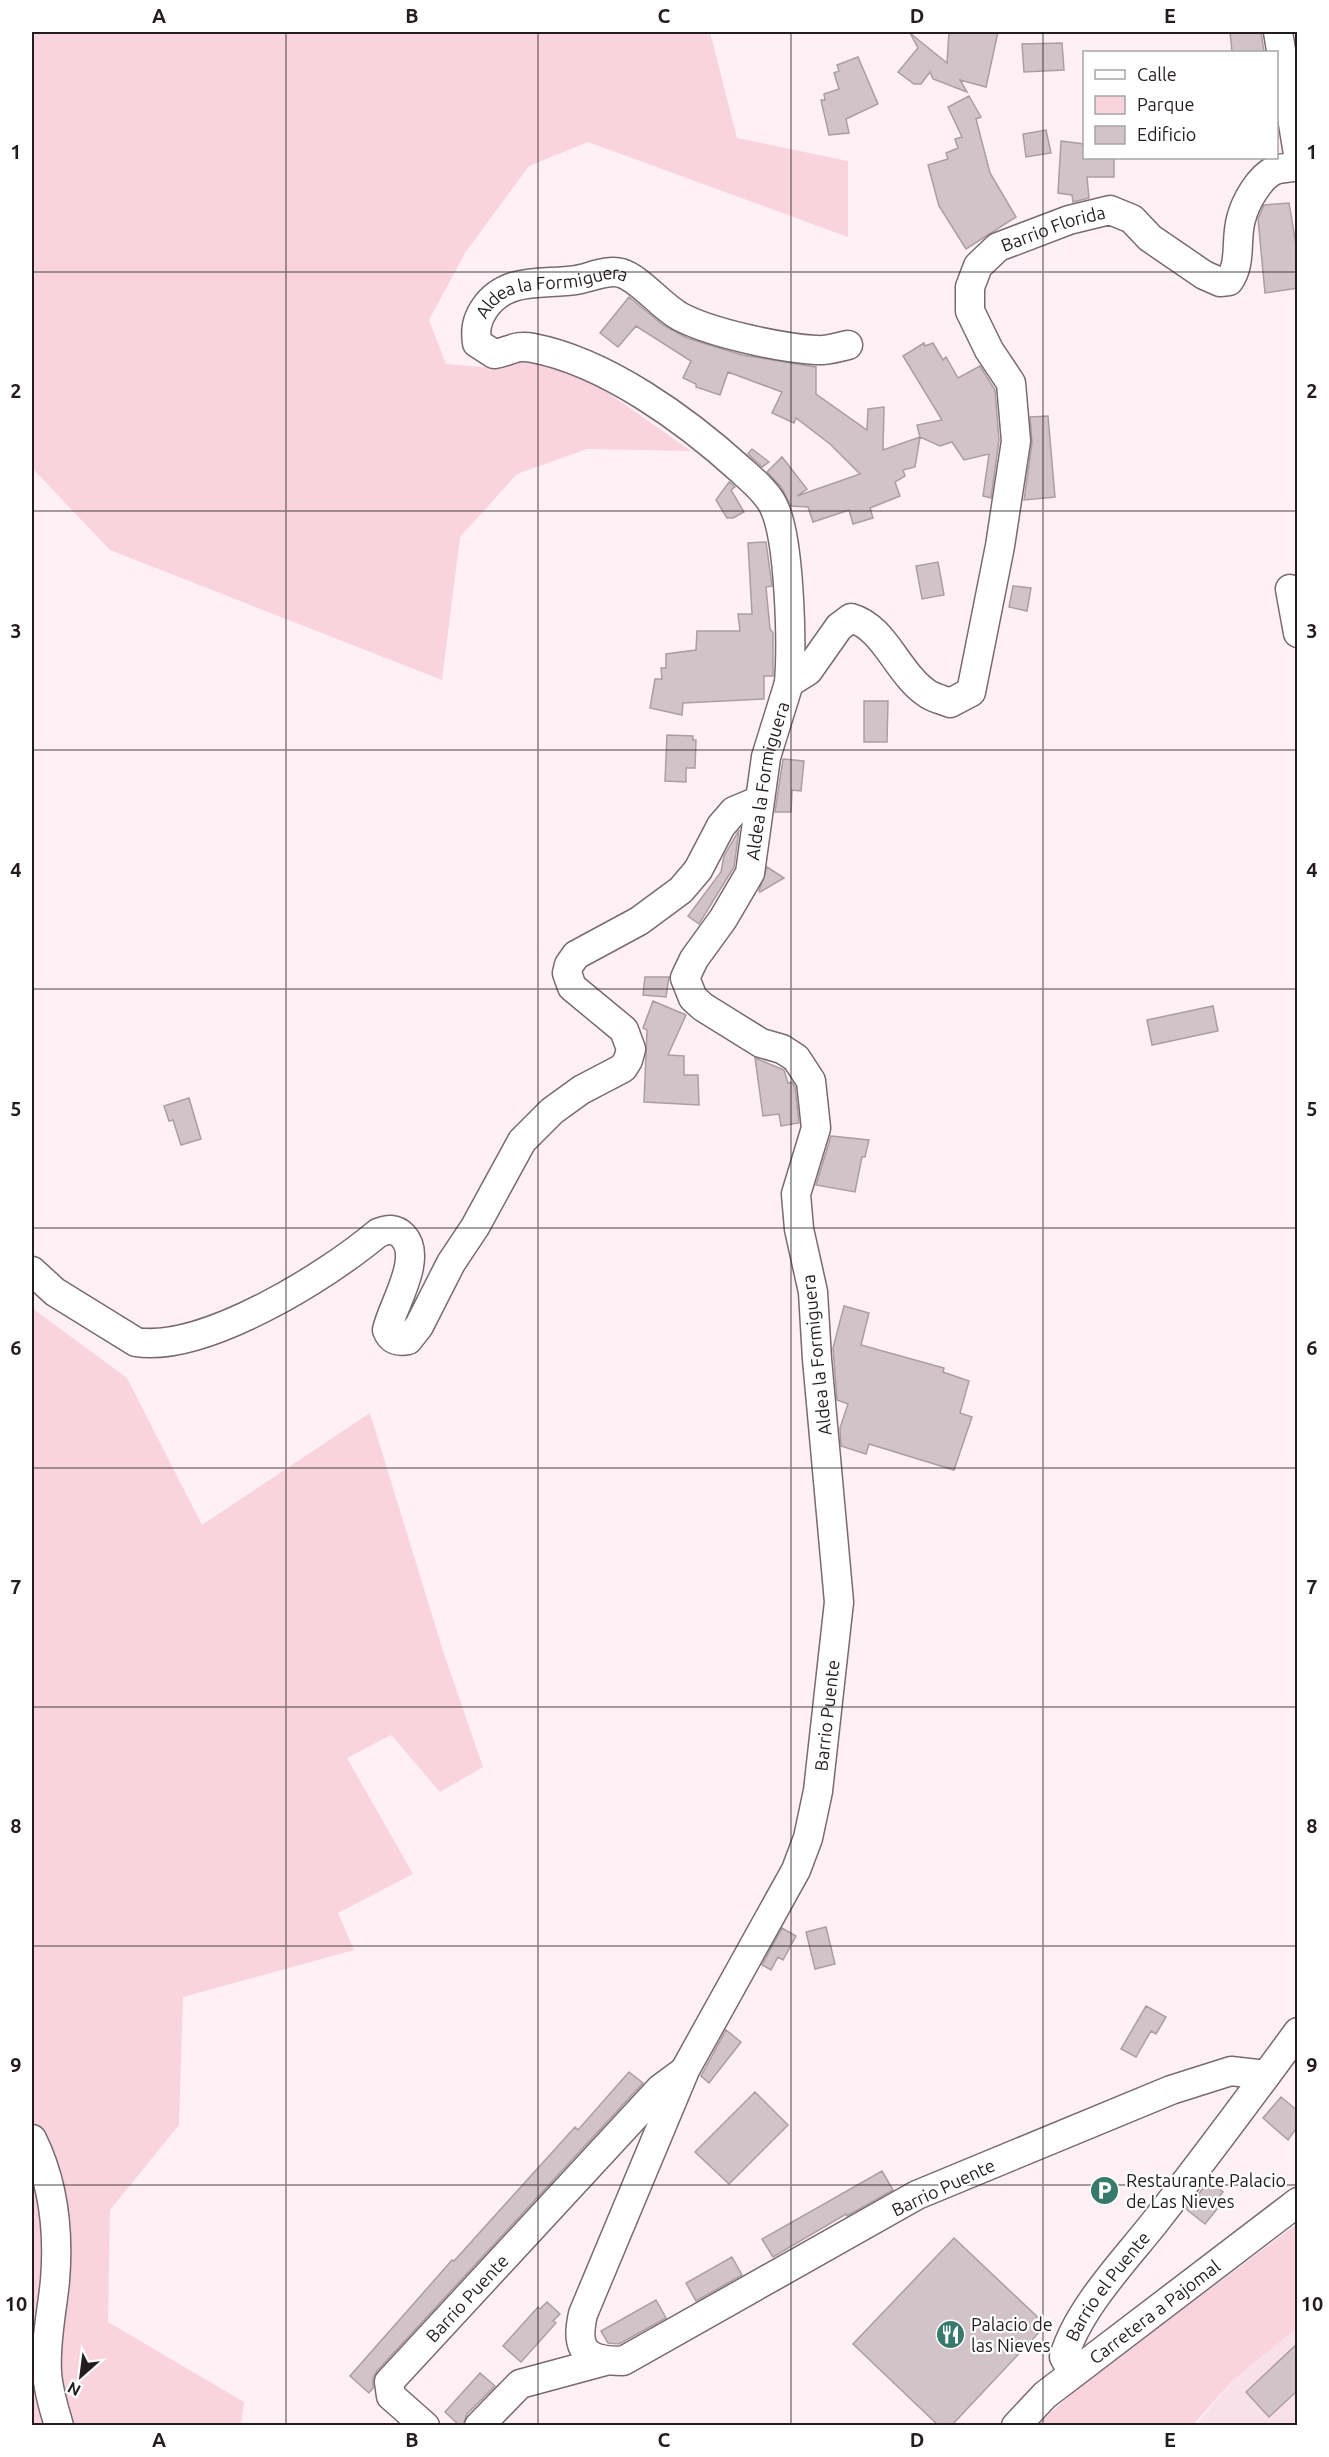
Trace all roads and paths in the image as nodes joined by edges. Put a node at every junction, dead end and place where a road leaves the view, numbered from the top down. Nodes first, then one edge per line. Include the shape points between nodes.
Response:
1 (1278, 32) edge
2 (1298, 154) edge
3 (1298, 166) edge
4 (848, 345) dead end
5 (1290, 589) dead end
6 (1298, 633) edge
7 (789, 683) junction
8 (971, 692) joint
9 (758, 801) junction
10 (32, 1271) edge
11 (829, 1473) joint
12 (1298, 2032) edge
13 (685, 2070) junction
14 (1266, 2075) junction
15 (32, 2139) edge
16 (1298, 2202) edge
17 (605, 2361) junction
18 (1073, 2373) junction
19 (59, 2426) edge
20 (425, 2426) edge
21 (479, 2426) edge
22 (1016, 2426) edge

1 - 2 street
3 - 8 street, Barrio Florida via 1274,171 1249,199 1240,219 1236,272 1229,281 1220,282 1204,275 1150,238 1132,219 1110,210 1069,220 998,248 978,266 970,287 970,311 1011,383 1016,441
4 - 7 street, Aldea la Formiguera via 819,350 772,345 719,330 681,317 657,302 629,276 613,272 514,285 487,304 475,330 477,343 494,354 513,346 532,348 597,370 685,424 755,483 774,506 784,543 791,652
5 - 6 street
7 - 8 street, Aldea la Formiguera via 808,671 839,627 851,618 873,629 928,695 950,703
7 - 9 street, Aldea la Formiguera via 772,731
9 - 10 street via 734,811 721,826 698,870 681,890 639,921 576,955 569,965 567,973 572,987 624,1030 631,1049 628,1060 623,1068 552,1111 522,1142 408,1340 396,1341 387,1330 407,1274 410,1252 406,1239 389,1229 320,1276 225,1326 181,1341 136,1342 55,1292
9 - 11 street, Aldea la Formiguera via 750,873 685,978 693,998 703,1007 761,1044 782,1049 796,1058 811,1081 816,1128 796,1194 799,1229 813,1292
11 - 13 street, Barrio Puente via 839,1602 819,1780 808,1838 796,1870
12 - 14 street, Barrio el Puente
13 - 17 street, Barrio Puente via 584,2314 579,2334 582,2348
13 - 20 street, Barrio Puente via 660,2089 390,2382 391,2396
14 - 17 street, Barrio Puente via 1231,2071 1171,2090 917,2195 639,2354 623,2361
14 - 18 street, Barrio el Puente via 1102,2289 1069,2339 1064,2357
15 - 19 street via 51,2187 57,2248 47,2371 49,2395
16 - 18 street, Carretera a Pajomal
17 - 21 street, Barrio Puente via 520,2384
18 - 22 street, Carretera a Pajomal via 1044,2395

